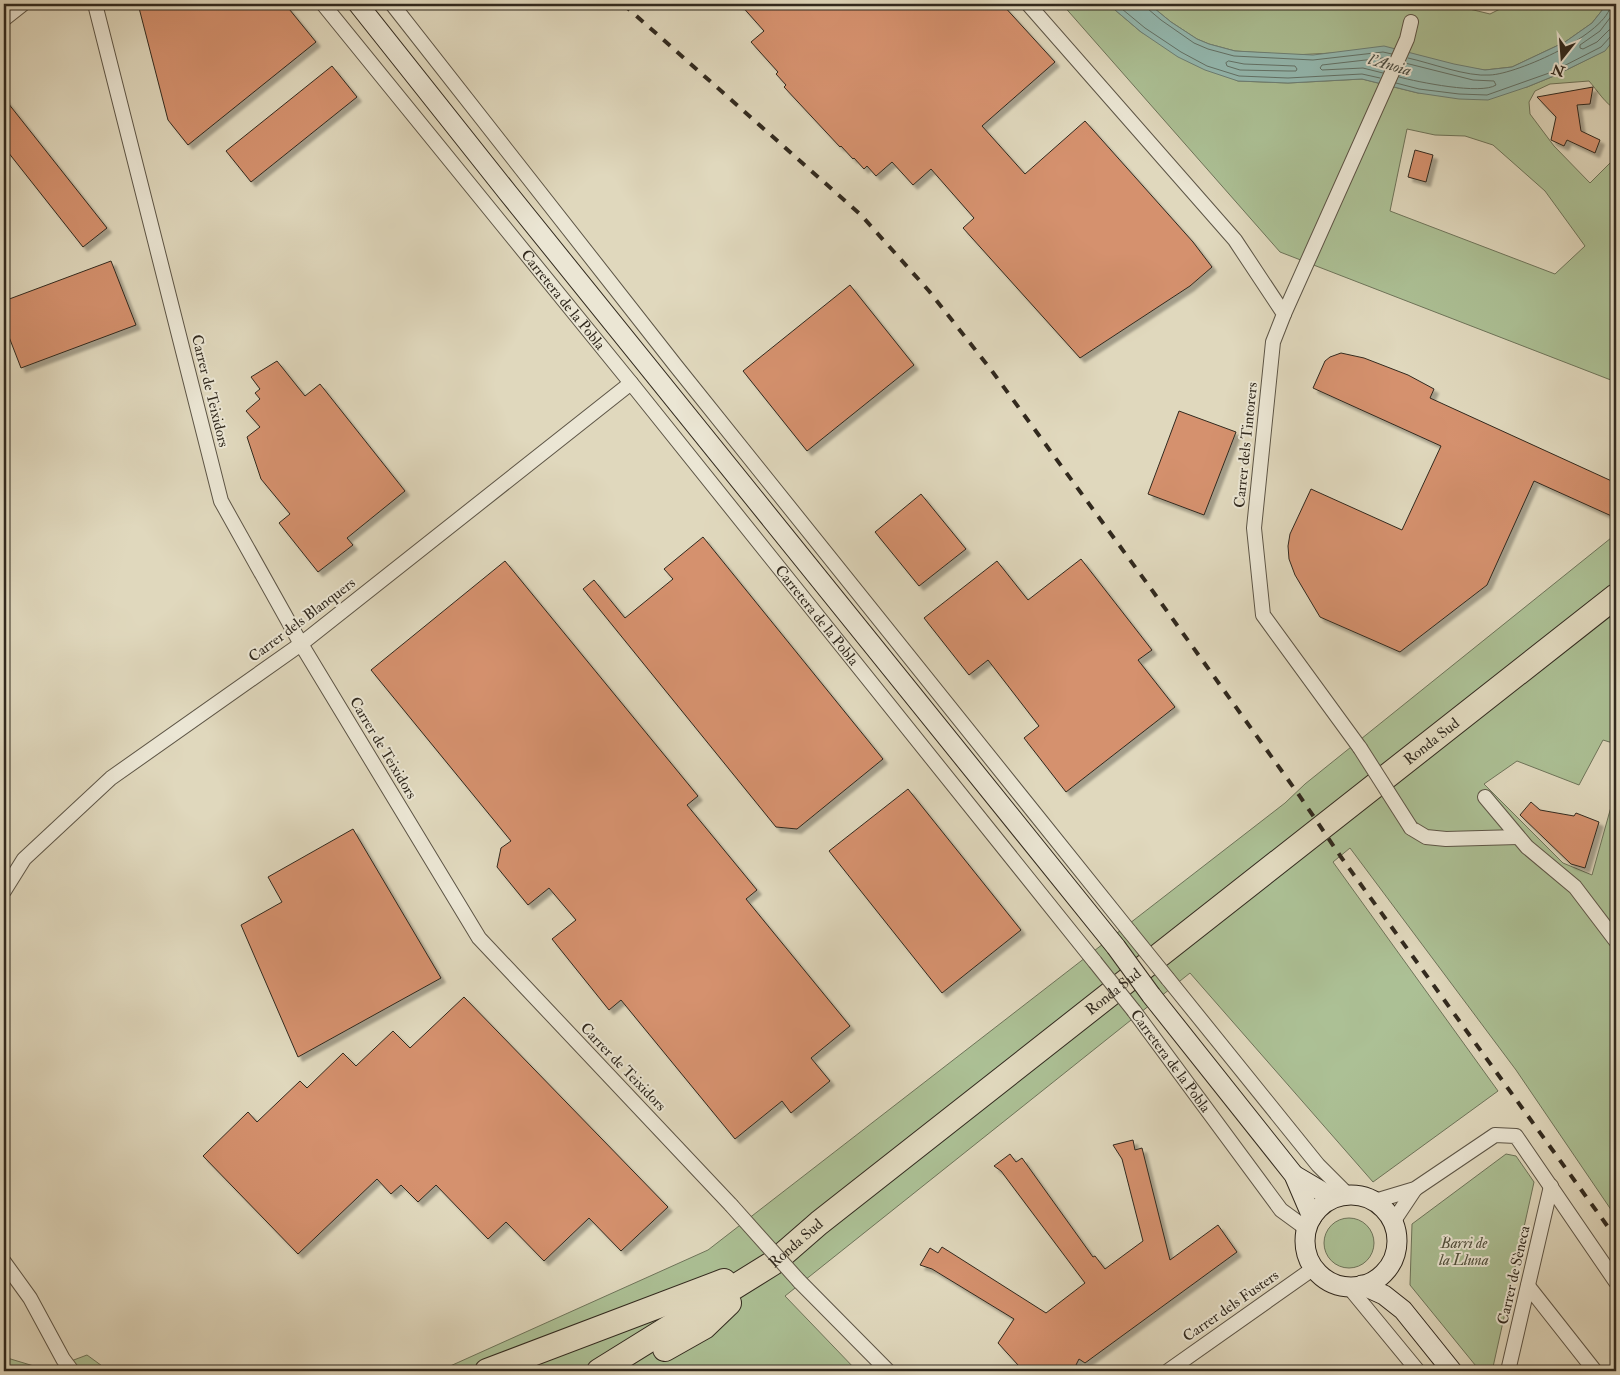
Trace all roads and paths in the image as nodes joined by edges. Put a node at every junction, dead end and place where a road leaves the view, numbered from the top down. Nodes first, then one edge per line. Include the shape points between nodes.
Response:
1 (23, 4) edge
2 (95, 4) edge
3 (323, 4) edge
4 (358, 4) edge
5 (392, 4) edge
6 (1028, 4) edge
7 (4, 19) edge
8 (1411, 22) dead end
9 (1284, 314) junction
10 (631, 383) junction
11 (1616, 596) edge
12 (301, 644) junction
13 (1485, 797) dead end
14 (1518, 837) junction
15 (4, 891) edge
16 (1616, 941) edge
17 (1294, 1175) junction
18 (1551, 1186) junction
19 (1415, 1189) junction
20 (1340, 1197) junction
21 (1375, 1201) junction
22 (1393, 1222) junction
23 (1309, 1223) junction
24 (1393, 1260) junction
25 (4, 1262) edge
26 (773, 1263) junction
27 (1314, 1268) junction
28 (1616, 1282) edge
29 (1355, 1286) junction
30 (1528, 1286) junction
31 (1403, 1310) junction
32 (63, 1365) edge
33 (72, 1371) edge
34 (487, 1371) edge
35 (599, 1371) edge
36 (626, 1371) edge
37 (888, 1371) edge
38 (1168, 1371) edge
39 (1418, 1371) edge
40 (1452, 1371) edge
41 (1508, 1371) edge
42 (1595, 1371) edge

1 - 7 street
2 - 12 street, Carrer de Teixidors via 221,501
3 - 10 street, Carretera de la Pobla
4 - 17 street, Carretera de la Pobla, bridge via 1116,947
5 - 20 street, bridge via 682,374 1318,1165
6 - 9 street via 1235,240
8 - 9 street, Carrer dels Tintorers
9 - 14 street, Carrer dels Tintorers, bridge via 1273,342 1254,528 1263,614 1360,748 1411,828 1426,837 1446,840
10 - 12 street, Carrer dels Blanquers
10 - 23 street, Carretera de la Pobla, bridge via 1134,1011 1281,1210
11 - 26 highway, Ronda Sud via 826,1217
12 - 15 street, Carrer dels Blanquers via 111,778 24,859
12 - 37 street, Carrer de Teixidors, bridge via 479,938 799,1281
13 - 14 street
14 - 16 street via 1576,887
17 - 20 street, Carretera de la Pobla
17 - 23 street, Carretera de la Pobla
18 - 19 street via 1516,1136 1495,1135
18 - 28 street
18 - 30 street, Carrer de Sèneca
19 - 21 street
19 - 22 street
20 - 21 street via 1362,1196
20 - 23 street via 1321,1206
21 - 22 street
22 - 24 street via 1397,1248
23 - 27 street via 1305,1242
24 - 29 street via 1374,1280
24 - 31 street via 1395,1286
25 - 32 street via 30,1298
26 - 34 highway
26 - 35 highway, Ronda Sud
26 - 36 highway via 704,1326
27 - 29 street via 1329,1280
27 - 38 street, Carrer dels Fusters
29 - 31 street via 1384,1296
29 - 39 street
30 - 41 street, Carrer de Sèneca
30 - 42 street
31 - 40 street
32 - 33 street

